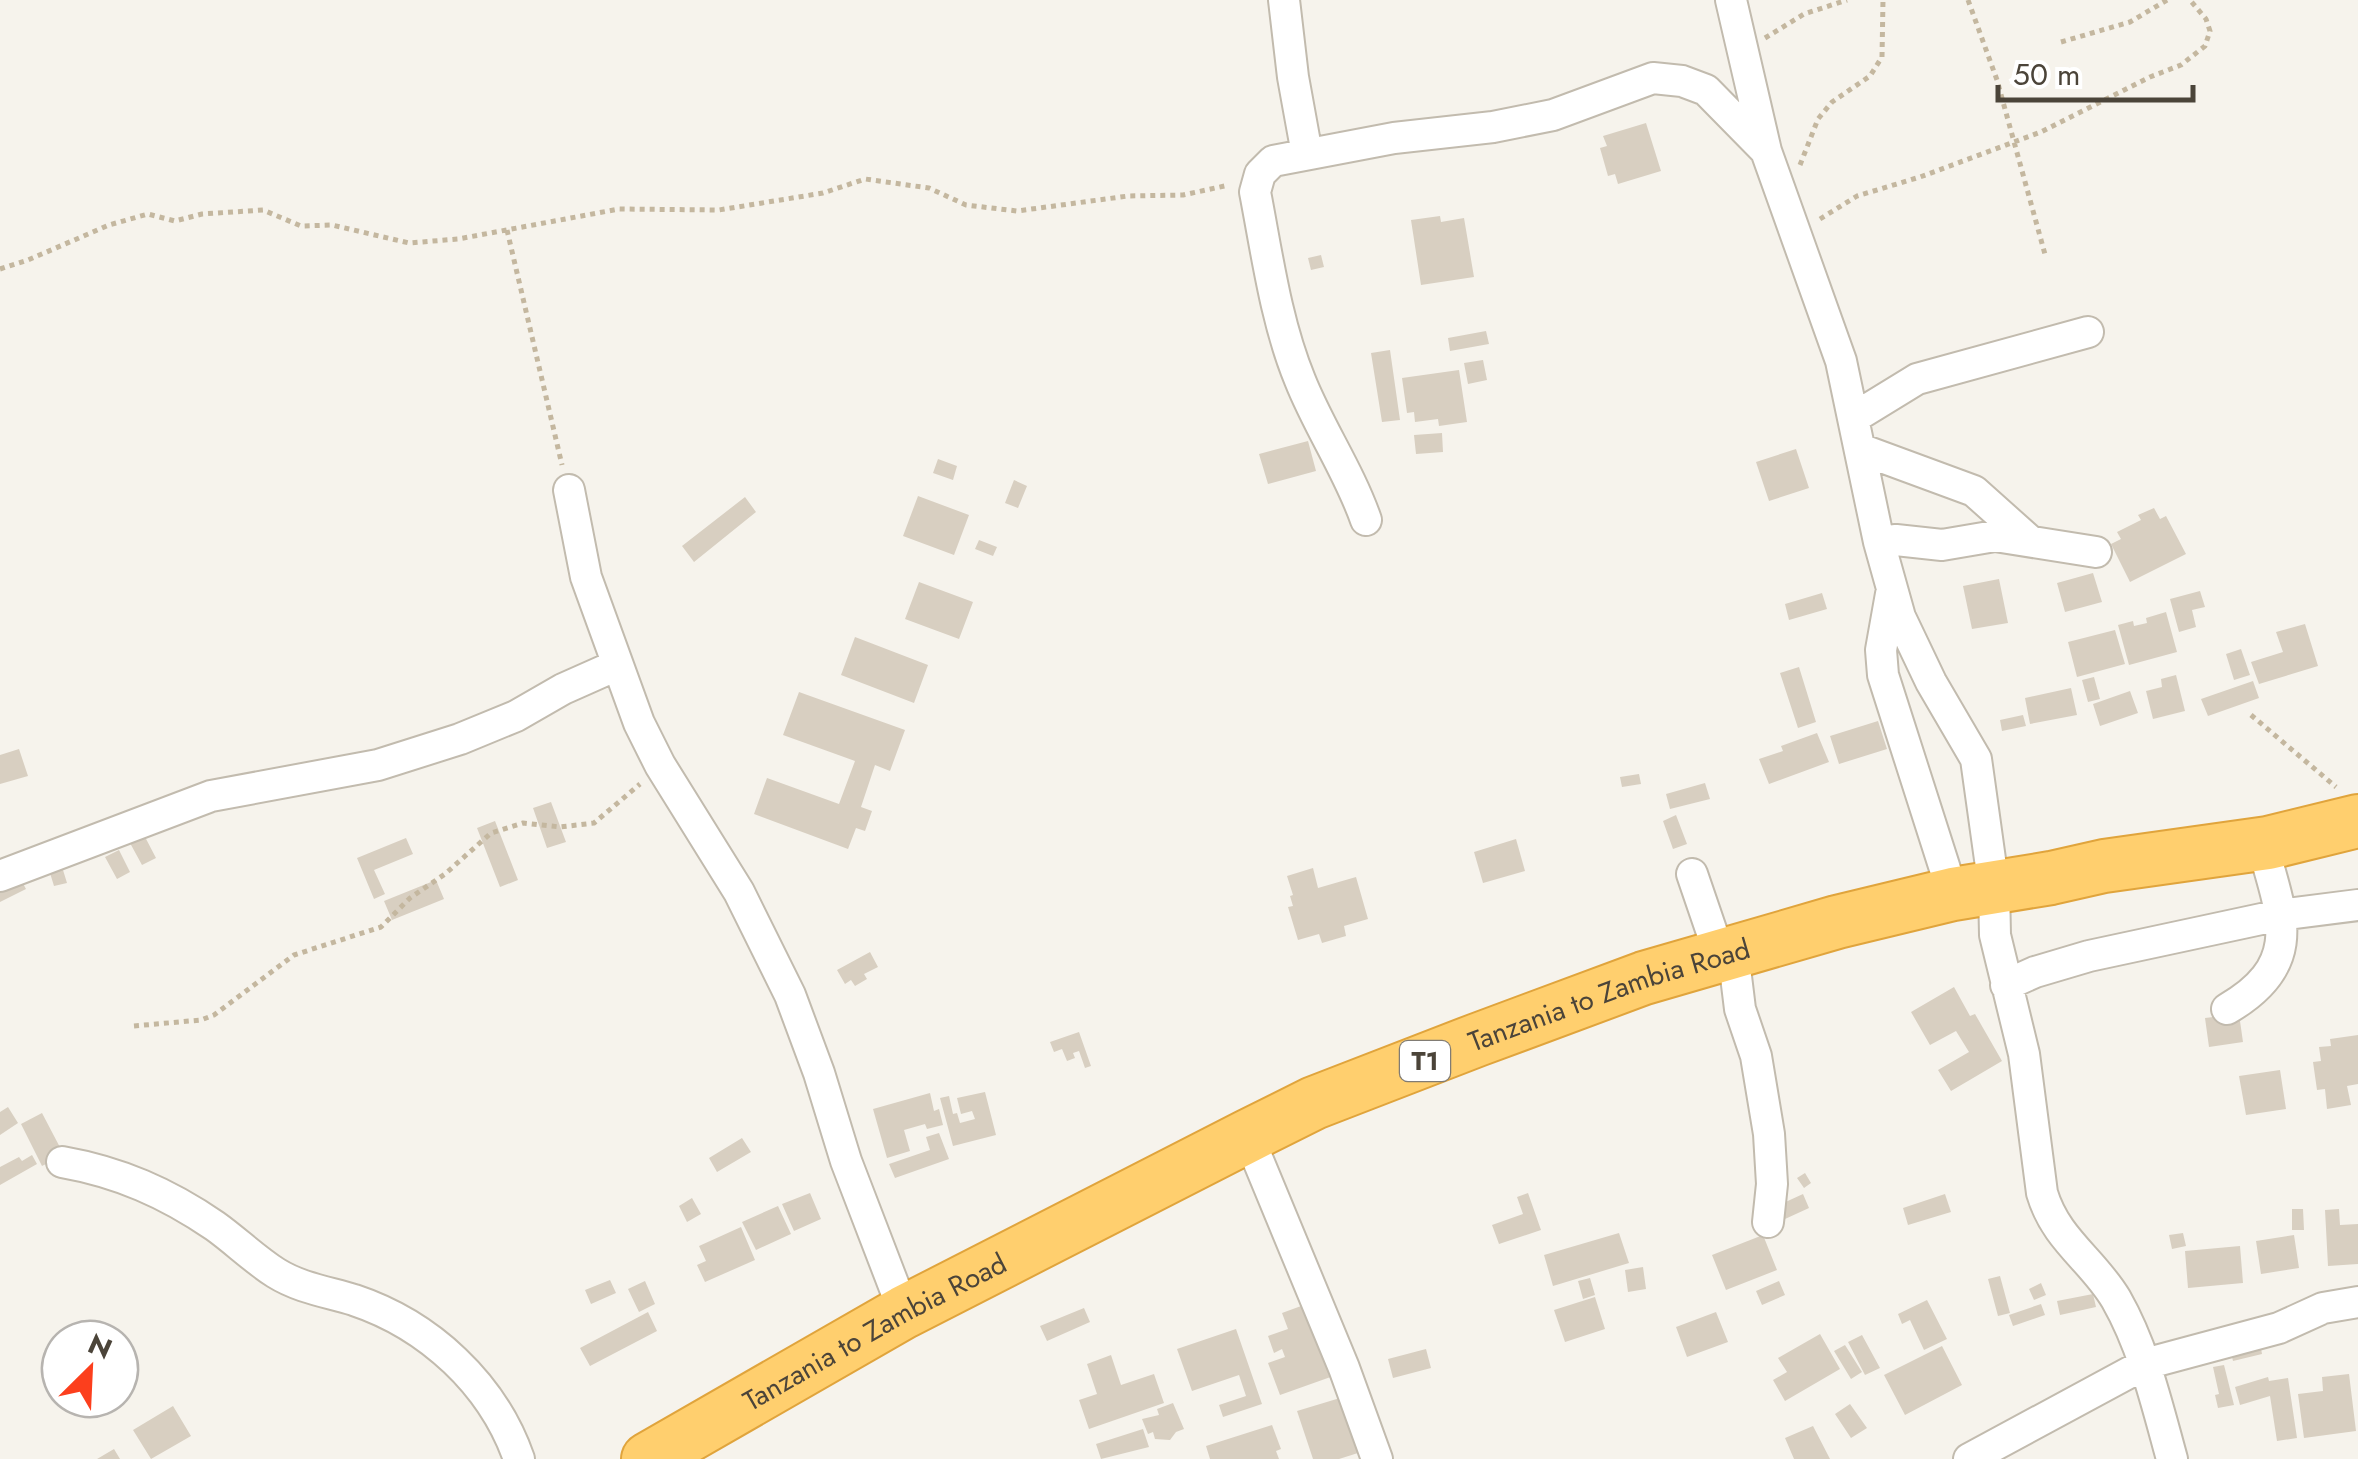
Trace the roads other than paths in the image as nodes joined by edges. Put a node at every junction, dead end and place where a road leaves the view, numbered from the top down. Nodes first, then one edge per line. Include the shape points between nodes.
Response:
1 (1284, 0) edge
2 (1731, 0) edge
3 (1766, 151) junction
4 (1308, 154) junction
5 (2088, 332) dead end
6 (1855, 417) junction
7 (1860, 449) junction
8 (568, 490) road end
9 (1366, 520) dead end
10 (1880, 542) junction
11 (2030, 542) junction
12 (2096, 552) dead end
13 (1892, 591) junction
14 (617, 666) junction
15 (2347, 804) edge
16 (2262, 844) junction
17 (1692, 874) dead end
18 (0, 876) edge
19 (1974, 891) junction
20 (2358, 905) edge
21 (2280, 915) junction
22 (1726, 954) junction
23 (2006, 985) junction
24 (2227, 1009) dead end
25 (1248, 1136) junction
26 (62, 1162) dead end
27 (1768, 1222) dead end
28 (2358, 1302) edge
29 (904, 1312) junction
30 (2145, 1364) junction
31 (519, 1459) edge
32 (648, 1459) edge
33 (1376, 1459) edge
34 (1969, 1459) edge
35 (2172, 1459) edge

1 - 4 street
2 - 3 street
3 - 4 street via 1706,90 1654,78 1553,116
3 - 6 street
4 - 9 street via 1273,161 1255,192 1292,358
5 - 6 street via 1917,379
6 - 7 street
7 - 10 street
7 - 11 street via 1974,491
8 - 14 street via 586,577
10 - 11 street via 1927,546 1995,536
10 - 13 street
11 - 12 street
13 - 19 street via 1883,675
13 - 19 street via 1931,682 1976,759
14 - 18 street via 460,739 378,764 211,796
14 - 29 street via 660,764 739,892 790,995
15 - 16 highway, Tanzania to Zambia Road / T1
16 - 19 highway, Tanzania to Zambia Road / T1
16 - 21 street
17 - 22 street
19 - 22 highway, Tanzania to Zambia Road / T1
19 - 23 street via 1995,935
20 - 21 street
21 - 23 street via 2089,956
21 - 24 street via 2283,944 2277,956 2254,990
22 - 25 highway, Tanzania to Zambia Road / T1 via 1478,1040
22 - 27 street via 1756,1056 1769,1134
23 - 30 street via 2024,1054 2047,1211 2109,1289
25 - 29 highway, Tanzania to Zambia Road / T1
25 - 33 street
26 - 31 street via 136,1180 276,1273 413,1327 489,1400
28 - 30 street
29 - 32 highway, Tanzania to Zambia Road / T1
30 - 34 street
30 - 35 street

